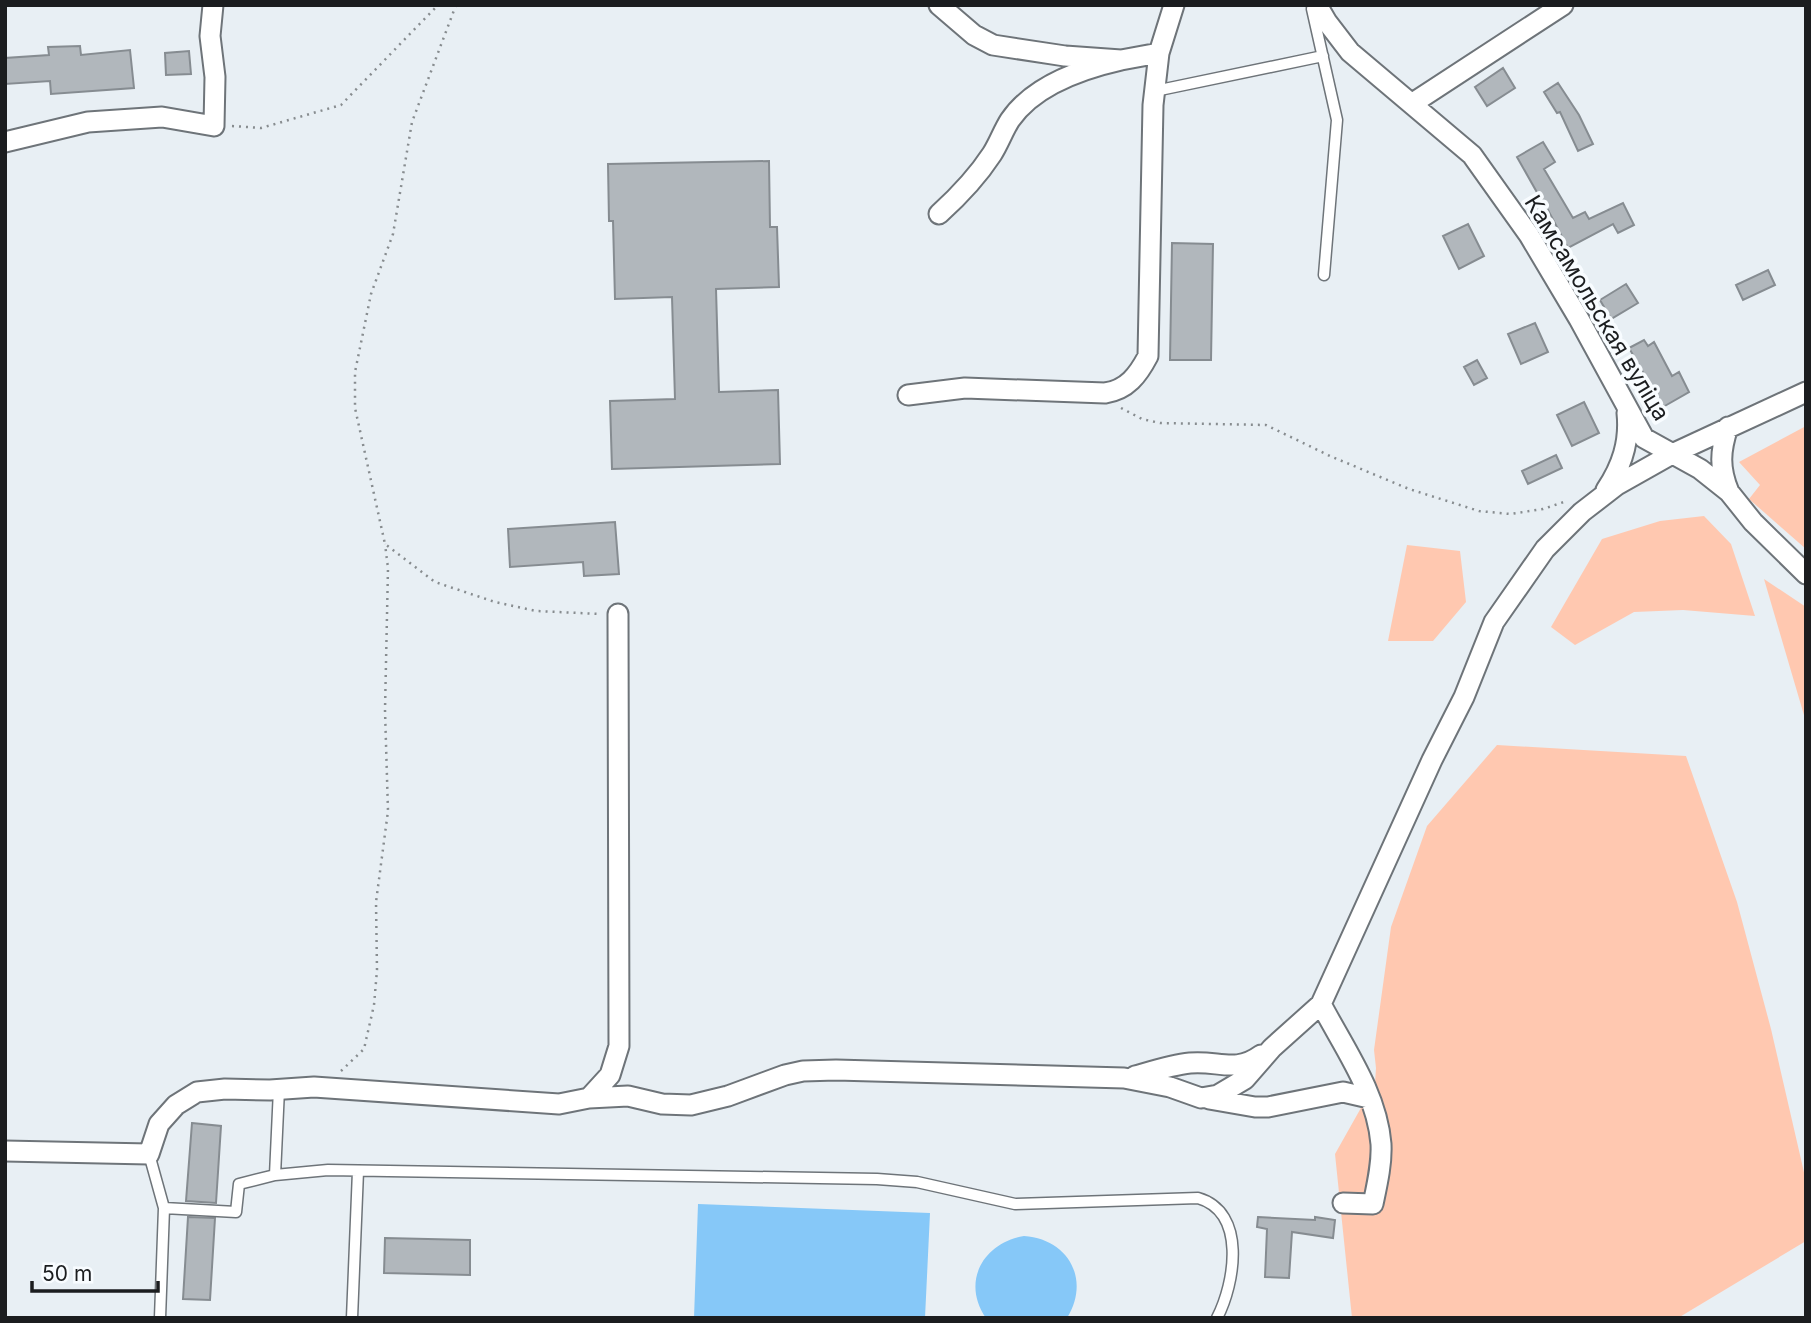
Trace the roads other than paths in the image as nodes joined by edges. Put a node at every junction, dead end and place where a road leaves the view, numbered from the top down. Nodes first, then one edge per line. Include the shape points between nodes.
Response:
1 (212, 5) edge
2 (939, 5) edge
3 (1174, 5) edge
4 (1311, 5) edge
5 (1317, 5) edge
6 (1563, 5) edge
7 (1159, 52) junction
8 (1322, 56) junction
9 (1121, 60) junction
10 (1154, 92) junction
11 (1413, 103) junction
12 (5, 142) edge
13 (939, 214) dead end
14 (1324, 275) dead end
15 (1806, 392) edge
16 (908, 395) dead end
17 (1627, 408) junction
18 (1728, 427) junction
19 (1672, 454) junction
20 (1729, 492) junction
21 (1604, 494) junction
22 (1806, 574) edge
23 (618, 614) road end
24 (1321, 1003) junction
25 (1272, 1048) junction
26 (1124, 1078) junction
27 (279, 1089) junction
28 (589, 1098) junction
29 (1201, 1098) junction
30 (1369, 1098) junction
31 (5, 1151) edge
32 (149, 1154) junction
33 (358, 1171) junction
34 (275, 1175) junction
35 (1343, 1203) dead end
36 (164, 1208) junction
37 (160, 1318) edge
38 (352, 1318) edge
39 (1217, 1318) edge

1 - 12 street via 214,126 162,117 125,119 88,122
2 - 9 street via 993,45
3 - 7 street
4 - 8 lane
5 - 11 street, Камсамольская вуліца via 1350,52
6 - 11 street
7 - 9 street
7 - 10 street
8 - 10 lane
8 - 14 lane via 1337,120
9 - 13 street via 1061,80 1022,107 971,184
10 - 16 street via 1148,356 1138,374 1121,389 1105,393 965,388
11 - 17 street, Камсамольская вуліца via 1472,155 1529,235
15 - 18 street
17 - 19 street, Камсамольская вуліца via 1644,438
17 - 21 street via 1624,454
18 - 19 street
18 - 20 street via 1721,463
19 - 20 street, Камсамольская вуліца
19 - 21 street
20 - 22 street
21 - 24 street via 1553,540 1494,622 1464,697
23 - 28 street via 619,1046 610,1075
24 - 25 street
24 - 30 street
25 - 26 street via 1252,1062 1234,1067 1195,1062
25 - 29 street via 1228,1091
26 - 28 street via 803,1071 691,1105 628,1096
26 - 29 street
27 - 28 street via 314,1087 559,1104
27 - 32 street via 197,1092 176,1105 159,1124
27 - 34 lane
29 - 30 street via 1268,1107 1343,1093
30 - 35 street via 1381,1145 1373,1204
31 - 32 street
32 - 36 lane
33 - 34 lane
33 - 38 lane
33 - 39 lane via 877,1179 916,1182 1015,1205 1199,1198 1217,1208 1232,1237 1230,1280
34 - 36 lane via 239,1184 236,1212
36 - 37 lane

